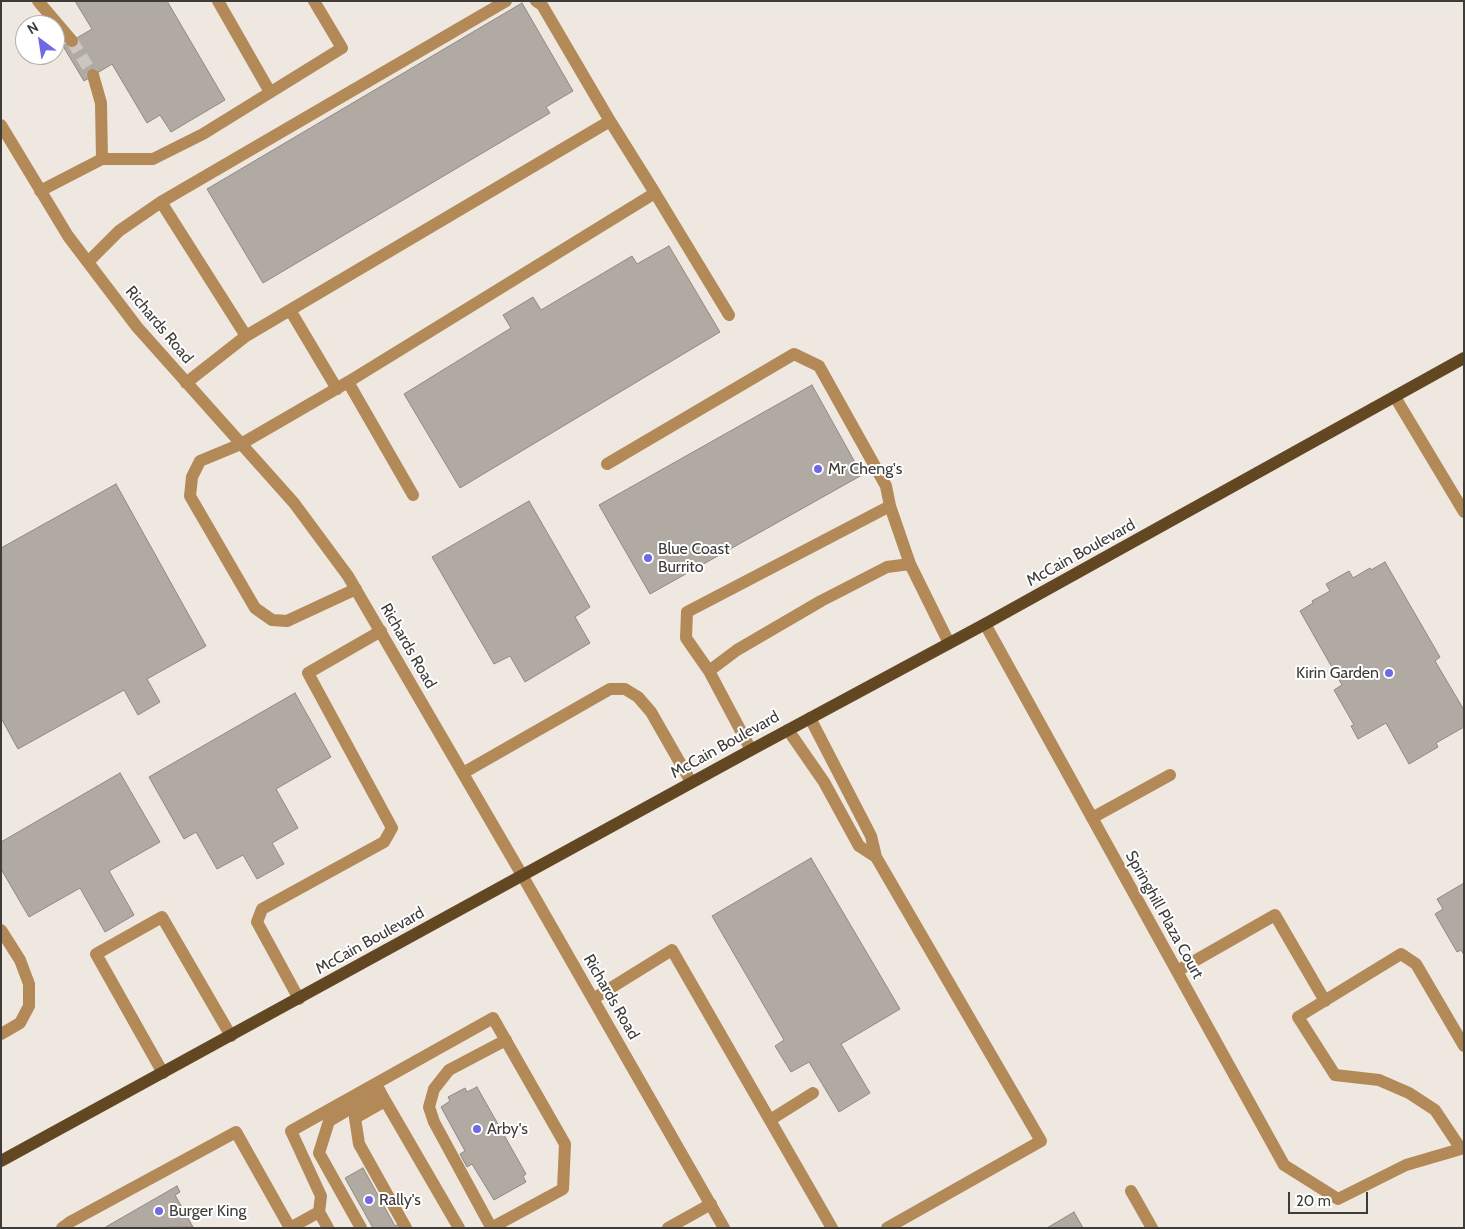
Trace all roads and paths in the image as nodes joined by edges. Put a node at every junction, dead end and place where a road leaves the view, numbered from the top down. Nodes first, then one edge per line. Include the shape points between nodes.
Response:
1 (38, 1) edge
2 (218, 1) edge
3 (314, 1) edge
4 (506, 1) edge
5 (536, 1) edge
6 (72, 41) tunnel mouth
7 (94, 75) tunnel mouth
8 (270, 92) junction
9 (610, 121) junction
10 (1, 125) edge
11 (102, 159) junction
12 (40, 191) junction
13 (655, 193) junction
14 (161, 202) junction
15 (88, 262) junction
16 (290, 310) junction
17 (729, 315) dead end
18 (246, 336) junction
19 (1464, 358) edge
20 (348, 382) junction
21 (186, 383) junction
22 (337, 389) junction
23 (1394, 397) junction
24 (241, 444) junction
25 (607, 464) dead end
26 (412, 495) dead end
27 (890, 506) junction
28 (1464, 512) edge
29 (910, 564) junction
30 (356, 588) junction
31 (985, 624) junction
32 (381, 631) junction
33 (949, 644) junction
34 (709, 672) junction
35 (810, 718) junction
36 (788, 730) junction
37 (751, 750) junction
38 (463, 773) junction
39 (1170, 775) dead end
40 (691, 782) junction
41 (1092, 818) junction
42 (876, 857) junction
43 (522, 874) junction
44 (1, 930) edge
45 (1177, 971) junction
46 (299, 999) junction
47 (593, 999) junction
48 (1325, 1001) junction
49 (1, 1034) edge
50 (231, 1036) junction
51 (506, 1040) junction
52 (1464, 1046) edge
53 (163, 1073) junction
54 (380, 1091) junction
55 (813, 1093) dead end
56 (770, 1120) junction
57 (1462, 1149) edge
58 (1, 1161) edge
59 (1131, 1191) dead end
60 (711, 1204) junction
61 (319, 1212) junction
62 (510, 1224) edge
63 (62, 1228) edge
64 (290, 1228) edge
65 (328, 1228) edge
66 (361, 1228) edge
67 (406, 1228) edge
68 (459, 1228) edge
69 (491, 1228) edge
70 (668, 1228) edge
71 (724, 1228) edge
72 (832, 1228) edge
73 (887, 1228) edge
74 (1152, 1228) edge

1 - 6 street
2 - 8 street
3 - 8 street via 342,48
4 - 14 street
5 - 9 street via 542,5
7 - 11 street via 101,103
8 - 11 street via 203,134 153,159
9 - 13 street
9 - 16 street
10 - 12 street, Richards Road
11 - 12 street
12 - 15 street, Richards Road
13 - 17 street
13 - 20 street
14 - 15 street via 119,231
14 - 18 street
15 - 21 street, Richards Road via 137,327
16 - 18 street
16 - 22 street
18 - 21 street
19 - 23 main road, McCain Boulevard
20 - 22 street
20 - 26 street
21 - 24 street, Richards Road
22 - 24 street
23 - 28 street
23 - 31 main road, McCain Boulevard
24 - 30 street, Richards Road via 294,503
24 - 30 street via 200,461 192,477 190,496 255,608 272,620 287,621
25 - 27 street via 794,354 819,366 886,486
27 - 29 street
27 - 34 street via 687,612 686,638
29 - 33 street
29 - 34 street via 887,567 830,597 738,650
30 - 32 street, Richards Road
31 - 33 main road, McCain Boulevard
31 - 41 street, Springhill Plaza Court
32 - 38 street, Richards Road
32 - 46 street via 308,673 392,828 384,842 262,909 257,922
33 - 35 main road, McCain Boulevard
34 - 37 street
35 - 36 main road, McCain Boulevard
35 - 42 street via 871,836
36 - 37 main road, McCain Boulevard
36 - 42 street via 824,782 859,846
37 - 40 main road, McCain Boulevard
38 - 40 street via 610,689 625,689 638,697 650,712
38 - 43 street, Richards Road
39 - 41 street
40 - 43 main road, McCain Boulevard
41 - 45 street, Springhill Plaza Court
42 - 73 street via 1040,1141
43 - 46 main road, McCain Boulevard
43 - 47 street, Richards Road
44 - 49 street via 20,960 29,984 30,1006 20,1023
45 - 48 street via 1274,915
45 - 57 street, Springhill Plaza Court via 1284,1165 1338,1199 1406,1165
46 - 50 main road, McCain Boulevard
47 - 56 street via 672,950
47 - 60 street, Richards Road
48 - 52 street via 1401,954 1416,964
48 - 57 street via 1298,1017 1335,1075 1379,1080 1409,1093 1434,1110
50 - 53 main road, McCain Boulevard
50 - 53 street via 162,917 96,954
51 - 54 street via 493,1018
51 - 62 street via 564,1144 563,1189
51 - 69 street via 449,1070 434,1089 429,1108
53 - 58 main road, McCain Boulevard
54 - 61 street via 290,1131 321,1196
54 - 66 street via 329,1122 319,1153
54 - 67 street via 355,1118 359,1144
54 - 68 street
55 - 56 street
56 - 72 street
59 - 74 street
60 - 70 street
60 - 71 street, Richards Road
61 - 64 street
61 - 65 street
62 - 69 street
63 - 64 street via 236,1132

